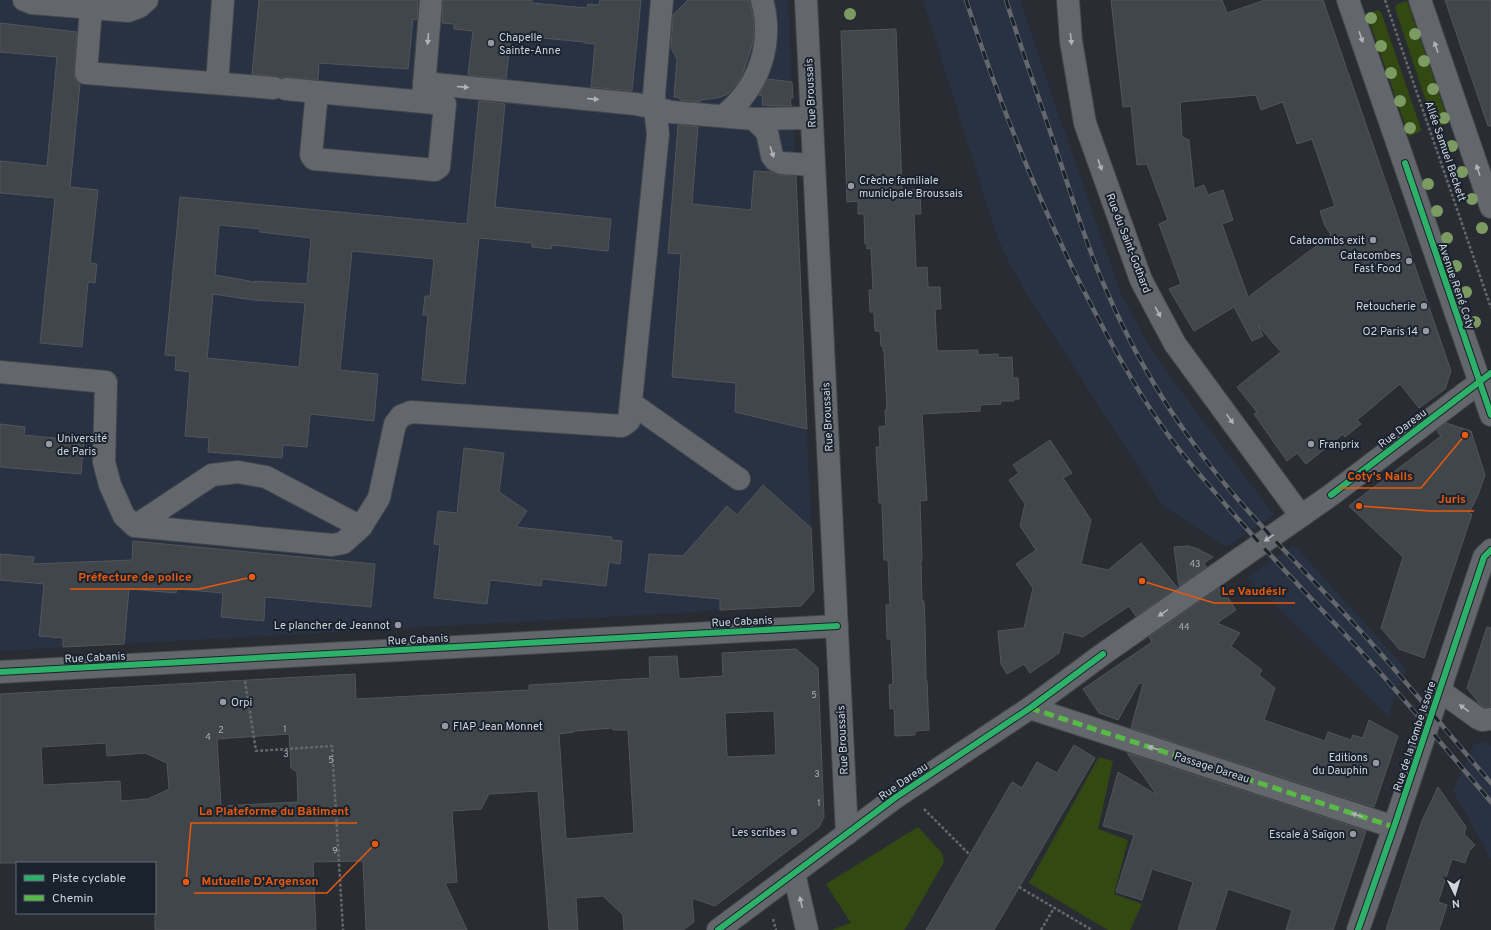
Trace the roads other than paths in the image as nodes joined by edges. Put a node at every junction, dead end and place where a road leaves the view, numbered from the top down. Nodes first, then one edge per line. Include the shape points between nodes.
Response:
1 (24, 0) edge
2 (147, 0) edge
3 (223, 0) edge
4 (431, 0) edge
5 (662, 0) edge
6 (762, 0) edge
7 (806, 0) edge
8 (1068, 0) edge
9 (1348, 0) edge
10 (1420, 0) edge
11 (91, 8) junction
12 (216, 83) junction
13 (317, 92) junction
14 (424, 93) junction
15 (655, 108) junction
16 (723, 116) junction
17 (811, 118) junction
18 (754, 119) junction
19 (813, 164) junction
20 (1491, 207) edge
21 (0, 372) edge
22 (1480, 382) junction
23 (631, 403) junction
24 (1491, 415) edge
25 (739, 479) dead end
26 (1301, 516) junction
27 (135, 526) junction
28 (361, 527) junction
29 (1491, 550) edge
30 (837, 626) junction
31 (0, 672) edge
32 (1440, 690) junction
33 (1030, 708) junction
34 (1491, 719) edge
35 (1394, 827) junction
36 (846, 834) junction
37 (794, 873) junction
38 (718, 930) edge
39 (807, 930) edge
40 (1358, 930) edge

1 - 11 street via 32,3
2 - 11 street via 139,7 128,11
3 - 12 street
4 -> 14 street
5 - 15 street
6 - 16 street via 766,24 763,59 748,91
7 - 17 street, Rue Broussais
8 -> 26 street, Rue du Saint-Gothard via 1071,41 1085,123 1141,280 1175,344
9 -> 22 street, Avenue René Coty
20 -> 10 street
11 - 12 street via 86,73
12 - 13 street
13 - 14 street
13 - 14 street via 311,155 314,159 435,170 438,167 445,104
14 -> 15 street via 636,104
15 - 16 street via 671,112
15 - 23 street via 658,134
16 - 18 street
17 - 18 street
17 - 19 street, Rue Broussais
18 -> 19 street via 767,132 775,160 781,163
19 - 30 street, Rue Broussais
21 - 27 street via 106,382 104,462 110,485 124,516
22 - 24 street, Avenue René Coty
22 - 26 street, Rue Dareau
23 - 25 street
23 - 28 street via 629,421 622,426 410,412 401,416 395,424 379,498
26 -> 33 street, Rue Dareau
27 - 28 street via 332,545 344,543
27 - 28 street via 212,475 238,472 266,477
29 - 32 street, Rue de la Tombe Issoire via 1484,557
30 - 31 street, Rue Cabanis
30 - 36 street, Rue Broussais
34 -> 32 street via 1478,718
32 - 35 street, Rue de la Tombe Issoire
35 -> 33 street, Passage Dareau
33 - 36 street, Rue Dareau via 896,797
35 - 40 street, Rue de la Tombe Issoire
36 - 37 street, Rue Dareau
37 - 38 street, Rue Dareau
39 -> 37 street

